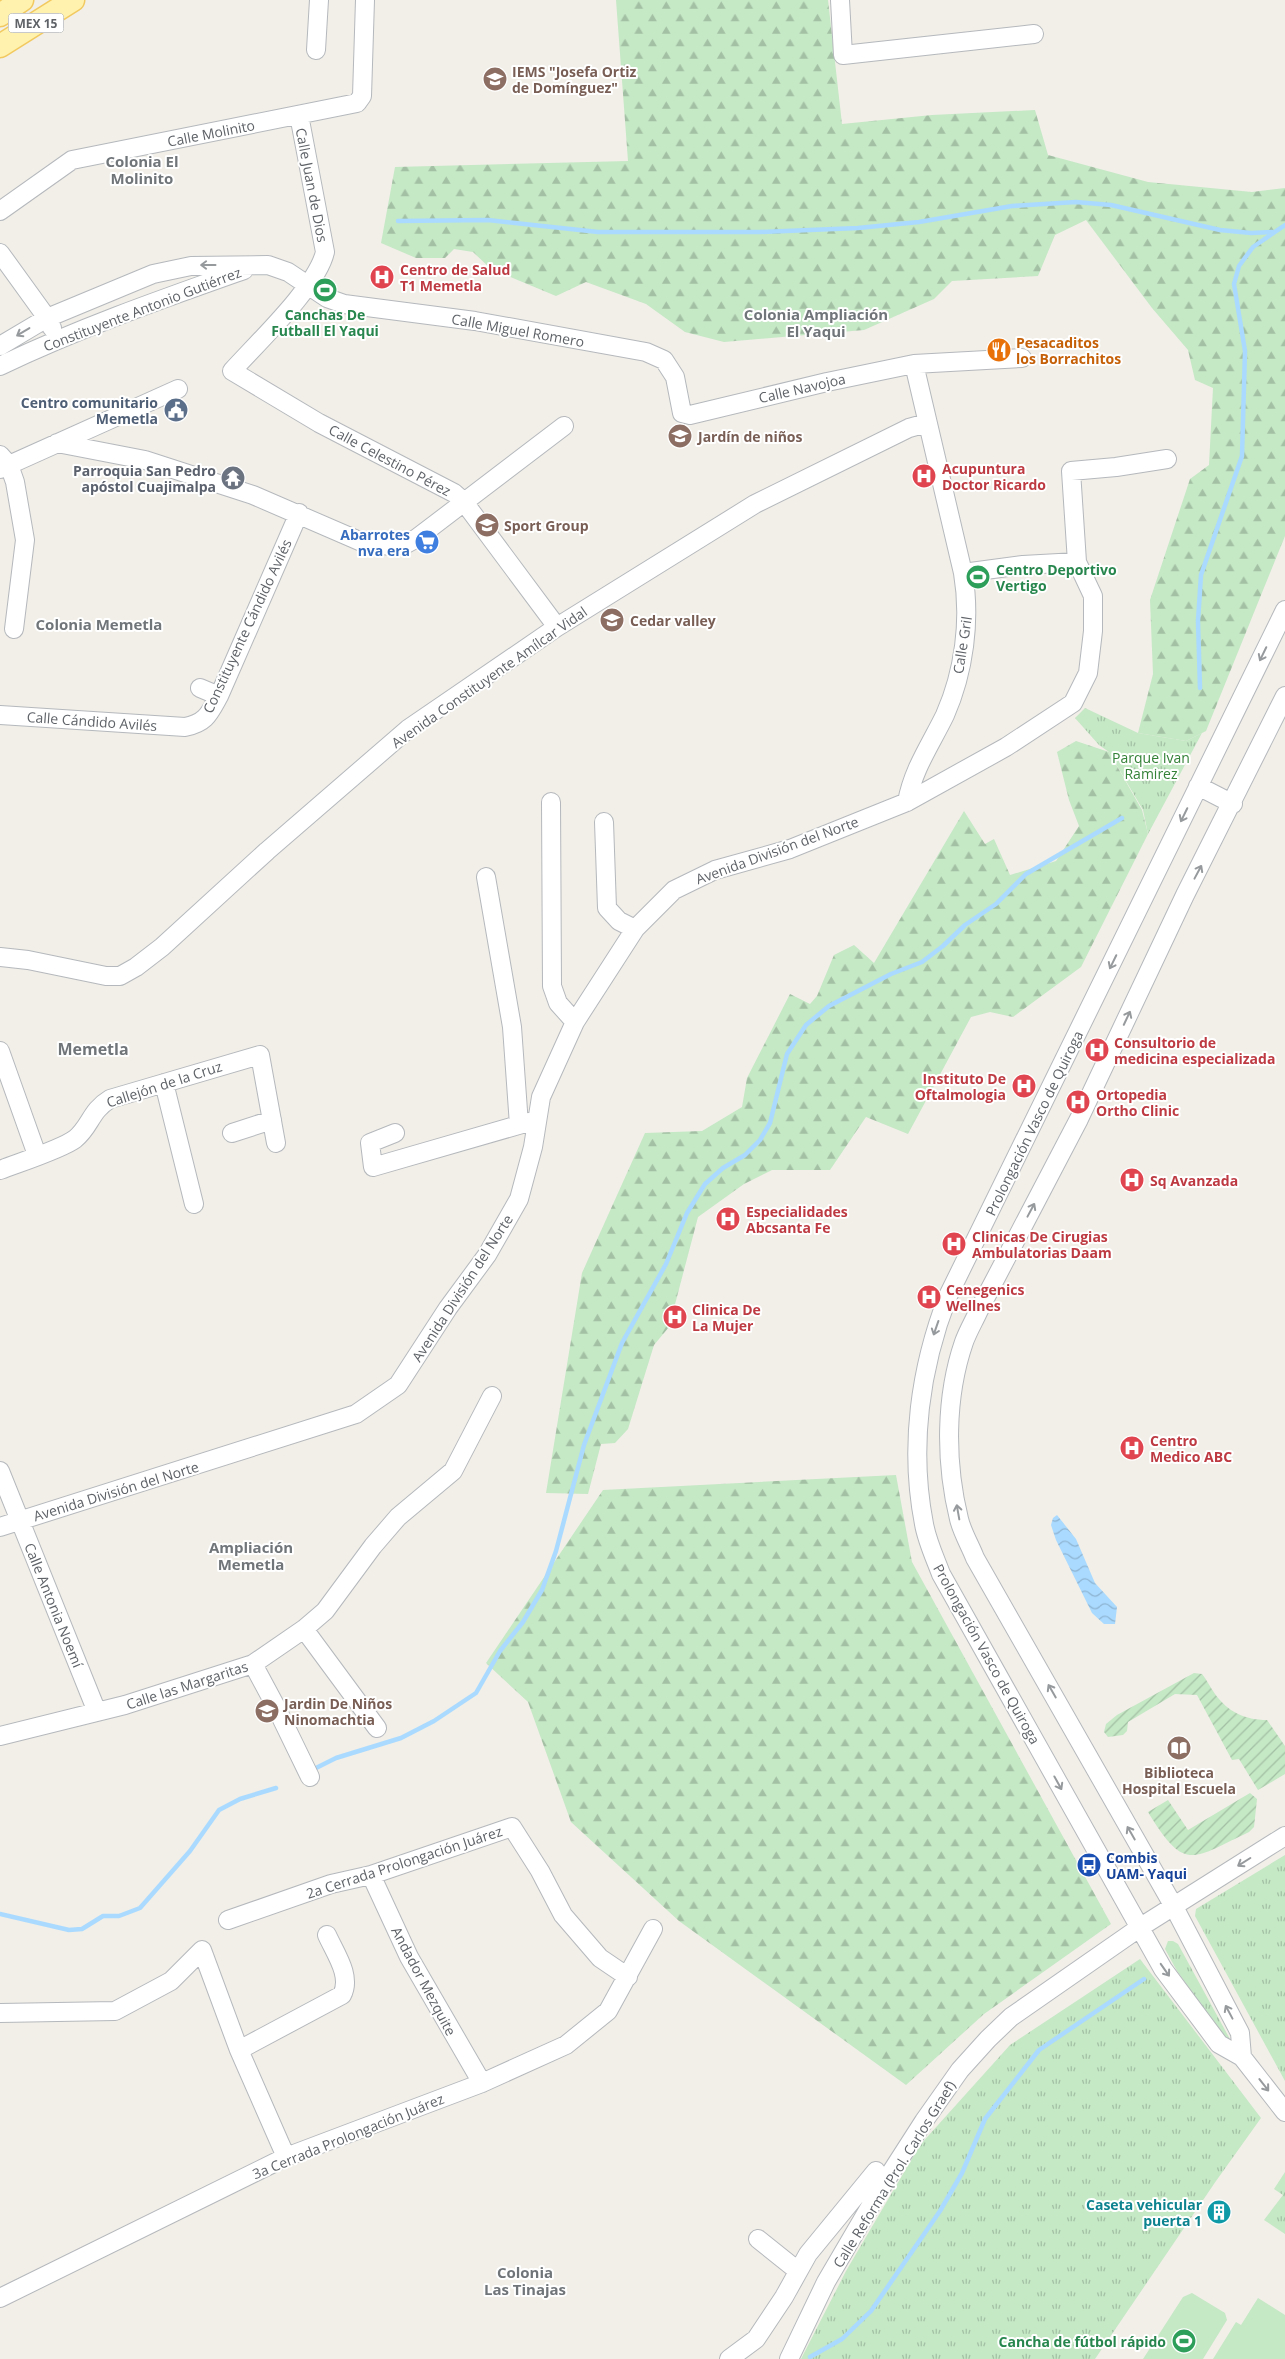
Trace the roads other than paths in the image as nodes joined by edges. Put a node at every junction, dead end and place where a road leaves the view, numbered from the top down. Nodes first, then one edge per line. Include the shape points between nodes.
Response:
1 (22, 0) edge
2 (73, 0) edge
3 (319, 0) edge
4 (365, 0) edge
5 (840, 0) edge
6 (0, 15) edge
7 (1034, 34) dead end
8 (0, 46) edge
9 (316, 50) dead end
10 (299, 115) junction
11 (0, 211) edge
12 (0, 253) edge
13 (256, 265) junction
14 (310, 285) junction
15 (47, 318) junction
16 (57, 338) junction
17 (0, 346) edge
18 (1022, 358) dead end
19 (914, 364) junction
20 (0, 366) edge
21 (232, 371) joint
22 (178, 389) dead end
23 (690, 415) joint
24 (927, 423) junction
25 (564, 426) dead end
26 (57, 443) junction
27 (1167, 459) dead end
28 (3, 463) edge
29 (464, 502) junction
30 (299, 513) junction
31 (1077, 562) junction
32 (963, 573) junction
33 (1285, 610) edge
34 (557, 627) junction
35 (14, 629) dead end
36 (200, 688) dead end
37 (219, 696) junction
38 (1285, 696) edge
39 (0, 715) edge
40 (185, 727) joint
41 (1198, 786) junction
42 (551, 802) dead end
43 (907, 802) junction
44 (1233, 804) junction
45 (604, 822) dead end
46 (486, 877) dead end
47 (635, 929) junction
48 (0, 957) edge
49 (575, 1022) junction
50 (0, 1051) edge
51 (164, 1082) junction
52 (272, 1120) junction
53 (536, 1120) junction
54 (519, 1125) junction
55 (232, 1133) dead end
56 (395, 1134) dead end
57 (276, 1142) dead end
58 (37, 1155) junction
59 (0, 1170) edge
60 (194, 1204) dead end
61 (492, 1396) dead end
62 (0, 1471) edge
63 (20, 1521) junction
64 (0, 1527) edge
65 (304, 1629) junction
66 (253, 1664) junction
67 (97, 1712) junction
68 (377, 1728) dead end
69 (0, 1736) edge
70 (310, 1776) dead end
71 (1285, 1836) edge
72 (371, 1876) junction
73 (1174, 1905) junction
74 (228, 1920) dead end
75 (1139, 1928) junction
76 (653, 1929) dead end
77 (327, 1935) dead end
78 (628, 1977) junction
79 (0, 2013) edge
80 (239, 2050) junction
81 (1242, 2057) junction
82 (482, 2083) junction
83 (1285, 2112) edge
84 (286, 2157) junction
85 (876, 2171) dead end
86 (758, 2239) dead end
87 (798, 2271) junction
88 (0, 2298) edge
89 (729, 2359) edge
90 (789, 2359) edge

1 - 6 main road, MEX 15
2 - 8 main road, MEX 15
3 - 9 street
4 - 10 street, Calle Molinito via 362,96 357,104
5 - 7 street via 843,54
10 - 11 street, Calle Molinito via 72,160
10 - 14 street, Calle Juan de Dios via 325,252
12 - 15 street
13 - 14 street, Constituyente Antonio Gutiérrez via 279,268
13 -> 15 street, Constituyente Antonio Gutiérrez via 191,266 153,274
13 - 16 street, Constituyente Antonio Gutiérrez
14 - 21 street, Calle Juan de Dios
14 - 23 street, Calle Miguel Romero via 327,298 344,304 475,321 646,352 664,360 675,377 682,413
15 - 16 street
15 -> 17 street, Constituyente Antonio Gutiérrez
16 - 20 street, Constituyente Antonio Gutiérrez
18 - 19 street, Calle Navojoa
19 - 23 street, Calle Navojoa
19 - 24 street, Calle Gril
21 - 29 street, Calle Celestino Pérez via 319,423 438,484
22 - 26 street
24 - 32 street, Calle Gril
24 - 34 street, Avenida Constituyente Amílcar Vidal via 909,428 755,504
25 - 29 street
26 - 28 street
26 - 30 street via 144,460 253,494
27 - 31 street, Avenida División del Norte via 1071,471
28 - 35 street via 15,482 25,540
29 - 30 street via 417,538 391,546 364,543
29 - 34 street, Calle Celestino Pérez
30 - 37 street, Constituyente Cándido Avilés
31 - 32 street
31 - 43 street, Avenida División del Norte via 1093,596 1093,632 1088,673 1073,703 1006,747
32 - 43 street, Calle Gril via 968,602 967,622 954,692 910,784
33 -> 41 street, Prolongación Vasco de Quiroga
34 - 48 street, Avenida Constituyente Amílcar Vidal via 408,729 136,967 120,976 106,976
36 - 37 street
37 - 40 street, Constituyente Cándido Avilés via 208,717 198,725
38 - 44 street
39 - 40 street, Calle Cándido Avilés
41 - 44 street
41 -> 75 street, Prolongación Vasco de Quiroga via 948,1296 924,1372 918,1426 918,1480 924,1525 941,1574
42 - 49 street via 552,986 558,1003
43 - 47 street, Avenida División del Norte via 790,849 707,874 674,890
73 -> 44 street via 975,1558 959,1520 951,1475 949,1425 954,1380 964,1341 1079,1119 1185,895
45 - 47 street via 607,908 619,921
46 - 54 street via 512,1027
47 - 49 street, Avenida División del Norte
49 - 53 street, Avenida División del Norte via 541,1098
50 - 58 street
51 - 52 street, Callejón de la Cruz via 260,1055
51 - 58 street, Callejón de la Cruz via 110,1099 98,1106 82,1132 72,1141
51 - 60 street
52 - 55 street
52 - 57 street
53 - 54 street
53 - 63 street, Avenida División del Norte via 533,1147 519,1199 487,1255 398,1386 356,1414
54 - 56 street via 373,1166 370,1143
58 - 59 street, Callejón de la Cruz
61 - 65 street, Calle las Margaritas via 453,1471 398,1517 372,1546 325,1611
62 - 63 street, Calle Antonia Noemí
63 - 64 street, Avenida División del Norte
63 - 67 street, Calle Antonia Noemí
65 - 66 street, Calle las Margaritas
65 - 68 street
66 - 67 street, Calle las Margaritas
66 - 70 street
67 - 69 street, Calle las Margaritas
71 -> 73 street, Calle Reforma (Prol. Carlos Graef)
72 - 74 street, 2a Cerrada Prolongación Juárez via 331,1884
72 - 78 street, 2a Cerrada Prolongación Juárez via 512,1827 540,1870 563,1915 600,1958
72 - 82 street, Andador Mezquite via 409,1958
73 - 75 street, Calle Reforma (Prol. Carlos Graef)
81 -> 73 street via 1240,2033
75 -> 81 street, Prolongación Vasco de Quiroga via 1164,1969 1220,2044
75 - 90 street, Calle Reforma (Prol. Carlos Graef) via 1012,2018 988,2038 960,2070 881,2188 826,2282
76 - 78 street, 3a Cerrada Prolongación Juárez
77 - 80 street via 345,1977 346,1988 342,1996
78 - 82 street, 3a Cerrada Prolongación Juárez via 608,2011 566,2045
79 - 80 street via 114,2011 171,1982 202,1950
80 - 84 street
81 -> 83 street, Prolongación Vasco de Quiroga
82 - 84 street, 3a Cerrada Prolongación Juárez
84 - 88 street, 3a Cerrada Prolongación Juárez
85 - 87 street via 830,2225
86 - 87 street
87 - 89 street via 756,2338

